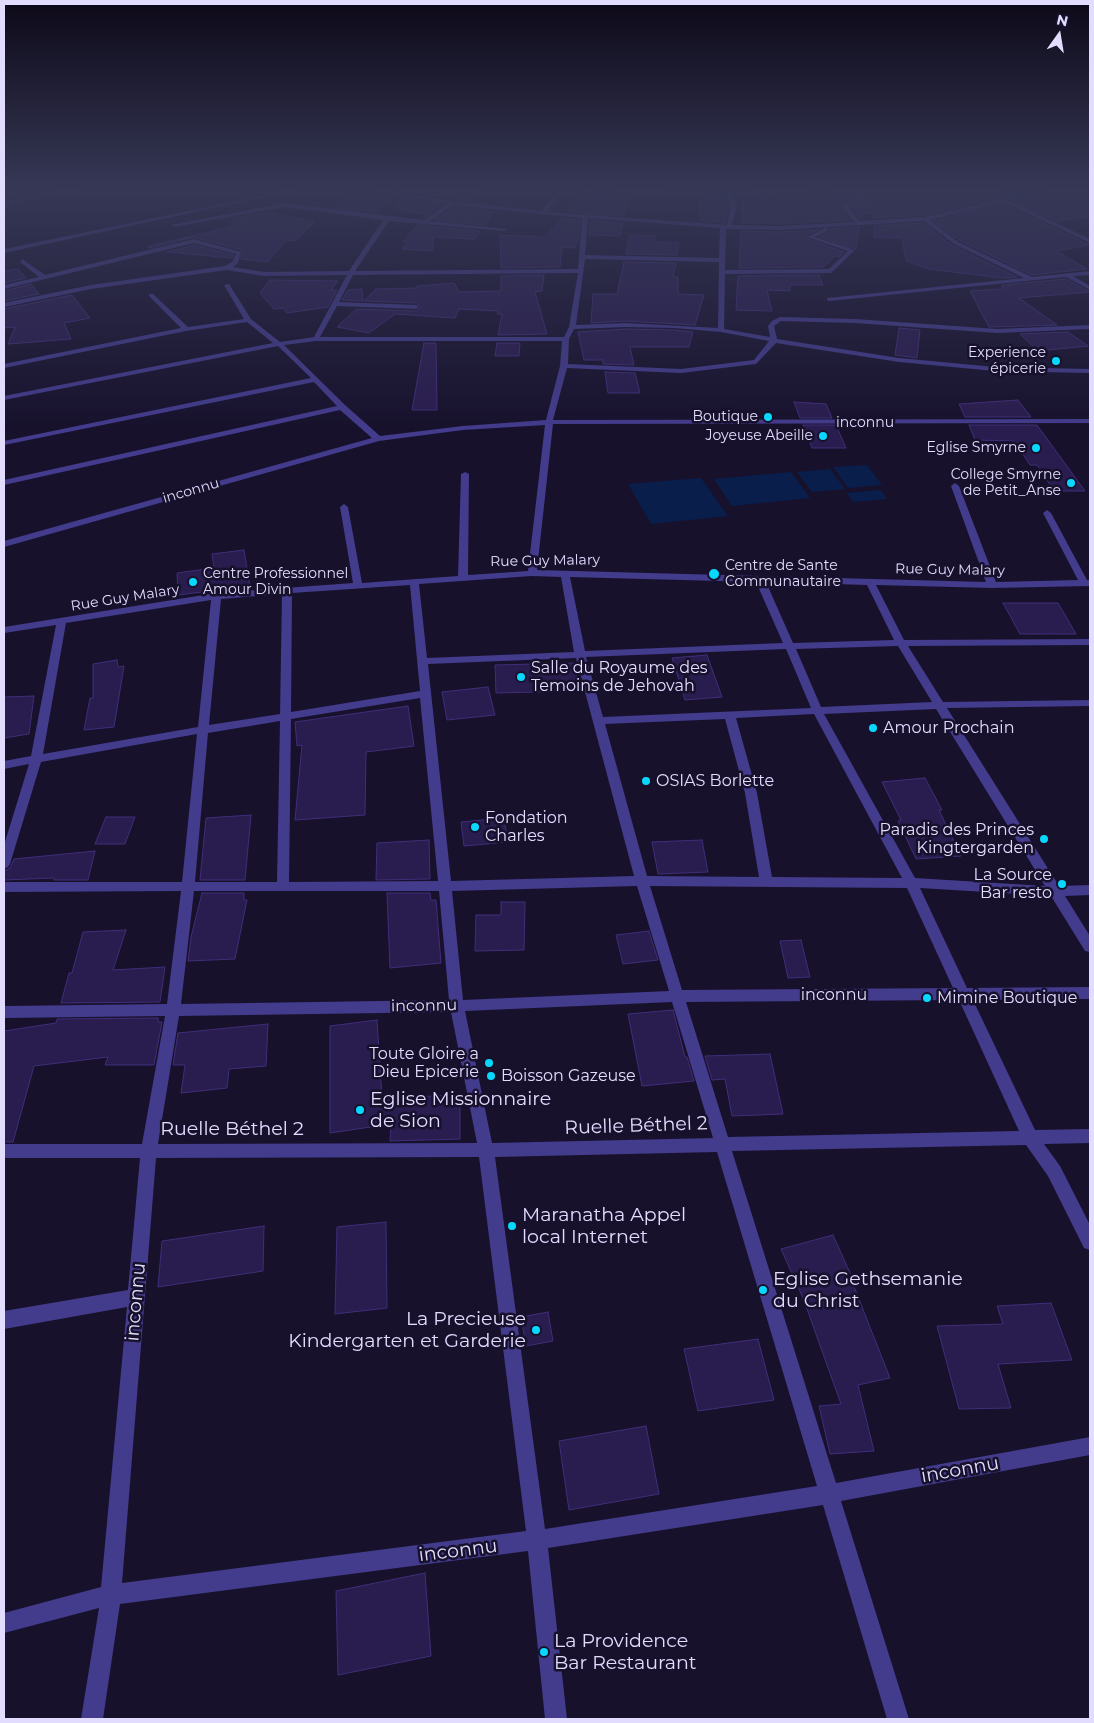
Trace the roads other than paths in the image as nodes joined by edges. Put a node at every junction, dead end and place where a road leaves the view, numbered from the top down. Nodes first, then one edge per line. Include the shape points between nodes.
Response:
1 (34, 270) edge
2 (71, 270) edge
3 (210, 270) edge
4 (242, 270) edge
5 (832, 270) edge
6 (1013, 270) edge
7 (581, 271) joint
8 (352, 272) junction
9 (722, 272) joint
10 (1090, 273) edge
11 (1066, 275) junction
12 (44, 277) junction
13 (1031, 279) junction
14 (227, 285) dead end
15 (4, 287) edge
16 (1090, 288) edge
17 (151, 294) dead end
18 (829, 299) dead end
19 (334, 304) junction
20 (4, 305) edge
21 (416, 307) dead end
22 (248, 320) junction
23 (572, 327) junction
24 (1090, 327) edge
25 (186, 329) junction
26 (721, 330) junction
27 (316, 339) junction
28 (566, 339) junction
29 (774, 340) junction
30 (279, 344) junction
31 (4, 366) edge
32 (564, 366) junction
33 (1090, 371) edge
34 (316, 379) junction
35 (4, 398) edge
36 (342, 407) junction
37 (1090, 421) edge
38 (549, 422) junction
39 (378, 439) junction
40 (4, 443) edge
41 (465, 474) dead end
42 (4, 483) edge
43 (955, 486) dead end
44 (344, 508) dead end
45 (1046, 513) dead end
46 (4, 544) edge
47 (532, 573) junction
48 (565, 573) junction
49 (463, 577) junction
50 (760, 579) junction
51 (414, 580) junction
52 (870, 582) junction
53 (1087, 583) edge
54 (358, 585) junction
55 (992, 585) junction
56 (287, 590) junction
57 (216, 596) junction
58 (61, 622) junction
59 (4, 630) edge
60 (902, 642) junction
61 (1090, 642) edge
62 (790, 646) junction
63 (580, 654) junction
64 (422, 661) junction
65 (425, 694) junction
66 (1090, 703) edge
67 (940, 705) junction
68 (818, 712) junction
69 (286, 716) junction
70 (730, 716) junction
71 (600, 721) junction
72 (202, 730) junction
73 (36, 759) junction
74 (4, 765) edge
75 (4, 864) edge
76 (642, 881) junction
77 (766, 882) junction
78 (911, 883) junction
79 (283, 886) junction
80 (444, 886) junction
81 (4, 887) edge
82 (188, 887) junction
83 (1090, 890) edge
84 (1054, 891) junction
85 (1090, 947) edge
86 (1090, 993) edge
87 (962, 994) junction
88 (676, 996) junction
89 (456, 1006) junction
90 (173, 1011) junction
91 (4, 1012) edge
92 (1090, 1136) edge
93 (1030, 1137) junction
94 (723, 1144) junction
95 (149, 1149) junction
96 (486, 1150) junction
97 (4, 1151) edge
98 (1090, 1242) edge
99 (136, 1297) junction
100 (4, 1320) edge
101 (1090, 1446) edge
102 (829, 1494) junction
103 (537, 1540) junction
104 (110, 1595) junction
105 (4, 1624) edge
106 (92, 1719) edge
107 (556, 1719) edge
108 (898, 1719) edge

1 - 12 street
2 - 12 street
3 - 20 street via 91,287
4 - 8 street via 264,274
5 - 9 street
6 - 13 street
7 - 8 street
7 - 23 street
8 - 19 street
9 - 26 street
10 - 11 street
11 - 13 street
11 - 16 street
12 - 15 street
13 - 18 street
14 - 22 street
17 - 25 street
19 - 21 street
19 - 27 street
22 - 25 street
22 - 30 street
23 - 26 street via 626,325
23 - 28 street
24 - 29 street via 997,331 780,319 771,326
25 - 31 street
26 - 29 street
27 - 28 street
27 - 30 street
28 - 32 street
29 - 32 street via 756,362 681,371
29 - 33 street via 995,370
30 - 34 street
30 - 35 street
32 - 38 street
34 - 36 street
34 - 40 street
36 - 39 street
36 - 42 street
37 - 38 street, inconnu
38 - 39 street, inconnu via 462,428
38 - 47 street
39 - 46 street, inconnu
41 - 49 street
43 - 55 street
44 - 54 street
45 - 53 street
47 - 48 street, Rue Guy Malary
47 - 49 street, Rue Guy Malary
48 - 50 street, Rue Guy Malary
48 - 63 street
49 - 51 street, Rue Guy Malary
50 - 52 street, Rue Guy Malary
50 - 62 street
51 - 54 street, Rue Guy Malary
51 - 64 street
52 - 55 street, Rue Guy Malary
52 - 60 street
53 - 55 street, Rue Guy Malary
54 - 56 street, Rue Guy Malary
56 - 57 street, Rue Guy Malary
56 - 69 street
57 - 58 street, Rue Guy Malary
57 - 72 street, inconnu
58 - 59 street, Rue Guy Malary
58 - 73 street
60 - 61 street
60 - 62 street
60 - 67 street
62 - 63 street
62 - 68 street
63 - 64 street
63 - 71 street
64 - 65 street
65 - 69 street
65 - 80 street
66 - 67 street
67 - 68 street
67 - 84 street
68 - 70 street
68 - 78 street
69 - 72 street
69 - 79 street
70 - 71 street
70 - 77 street via 751,793
71 - 76 street
72 - 73 street
72 - 82 street, inconnu
73 - 74 street
73 - 75 street
76 - 77 street
76 - 80 street
76 - 88 street
77 - 78 street
78 - 84 street
78 - 87 street
79 - 80 street
79 - 82 street
80 - 89 street
81 - 82 street
82 - 90 street, inconnu
83 - 84 street
84 - 85 street
86 - 87 street, inconnu
87 - 88 street, inconnu
87 - 93 street
88 - 89 street, inconnu
88 - 94 street
89 - 90 street, inconnu
89 - 96 street
90 - 91 street, inconnu
90 - 95 street, inconnu
92 - 93 street, Ruelle Béthel 2
93 - 94 street, Ruelle Béthel 2
93 - 98 street via 1054,1171
94 - 96 street, Ruelle Béthel 2
94 - 102 street
95 - 96 street, Ruelle Béthel 2
95 - 97 street, Ruelle Béthel 2
95 - 99 street, inconnu
96 - 103 street
99 - 100 street
99 - 104 street, inconnu
101 - 102 street, inconnu
102 - 103 street, inconnu
102 - 108 street
103 - 104 street, inconnu
103 - 107 street
104 - 105 street, inconnu
104 - 106 street, inconnu

